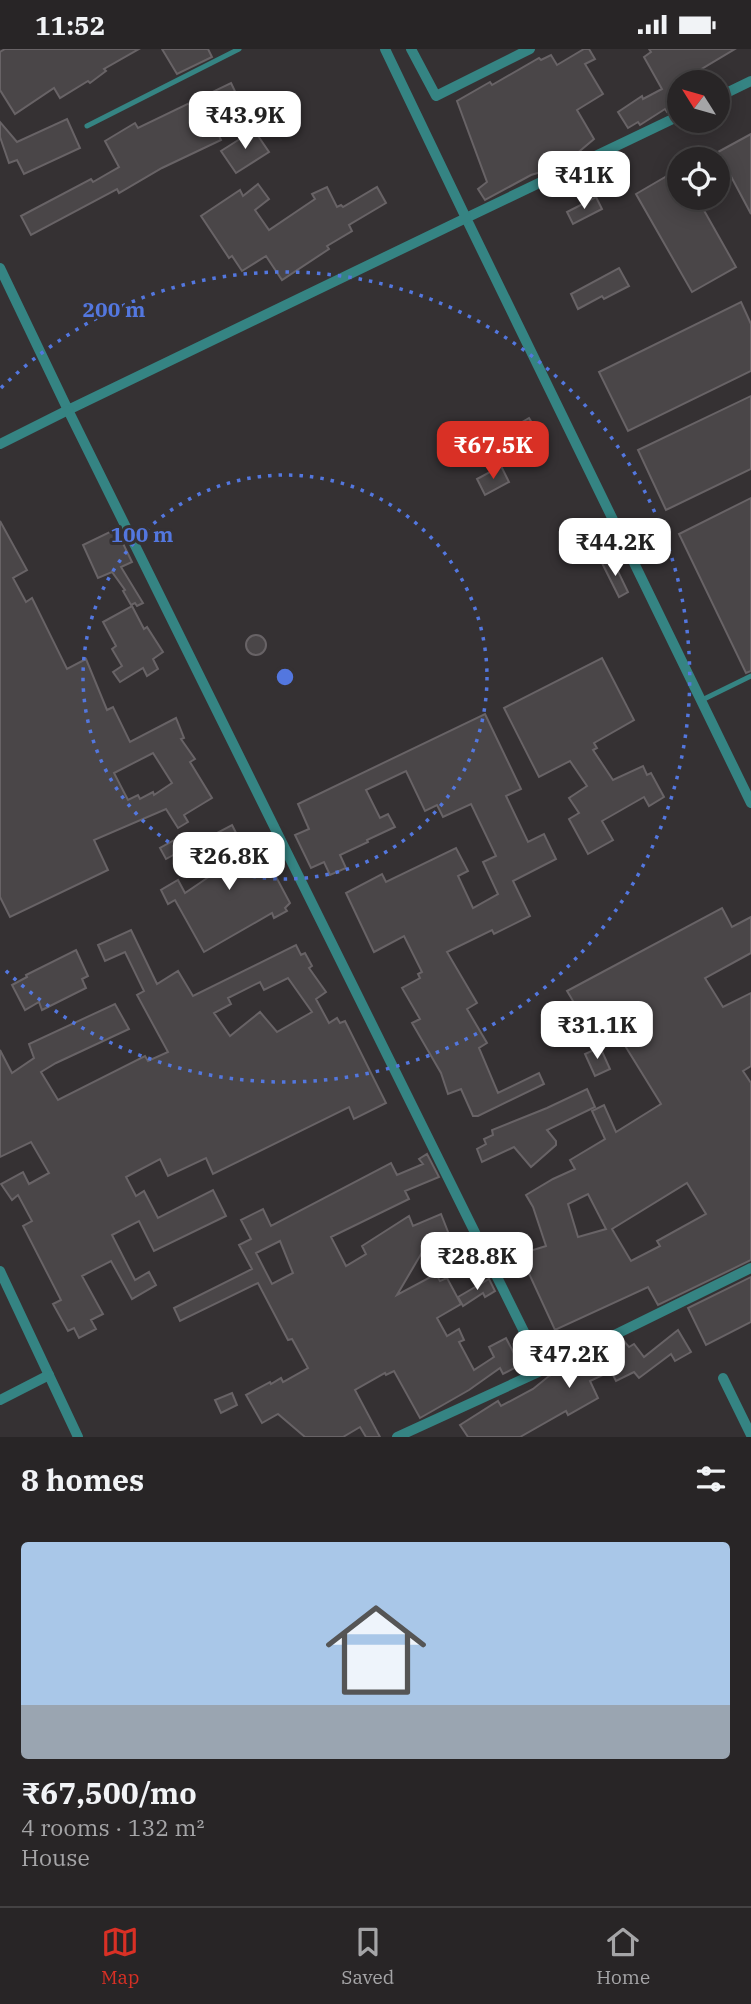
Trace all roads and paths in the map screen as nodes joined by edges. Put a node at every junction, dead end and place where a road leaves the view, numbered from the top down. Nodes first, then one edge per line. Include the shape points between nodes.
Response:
1 (240, 49) edge
2 (385, 49) edge
3 (411, 49) edge
4 (530, 49) edge
5 (751, 81) edge
6 (730, 91) edge
7 (667, 122) edge
8 (87, 126) dead end
9 (466, 218) junction
10 (0, 268) edge
11 (68, 410) junction
12 (0, 444) edge
13 (751, 676) edge
14 (702, 700) junction
15 (751, 803) edge
16 (751, 1268) edge
17 (0, 1271) edge
18 (543, 1370) junction
19 (49, 1375) junction
20 (723, 1378) dead end
21 (0, 1400) edge
22 (751, 1435) edge
23 (78, 1437) edge
24 (397, 1437) edge

1 - 8 lane
2 - 9 street
3 - 4 street via 436,96
5 - 6 street
7 - 9 street
9 - 11 street
9 - 14 street
10 - 11 street
11 - 12 street
11 - 18 street
13 - 14 lane
14 - 15 street
16 - 18 street
17 - 19 street
18 - 24 street
19 - 21 street
19 - 23 street
20 - 22 street

